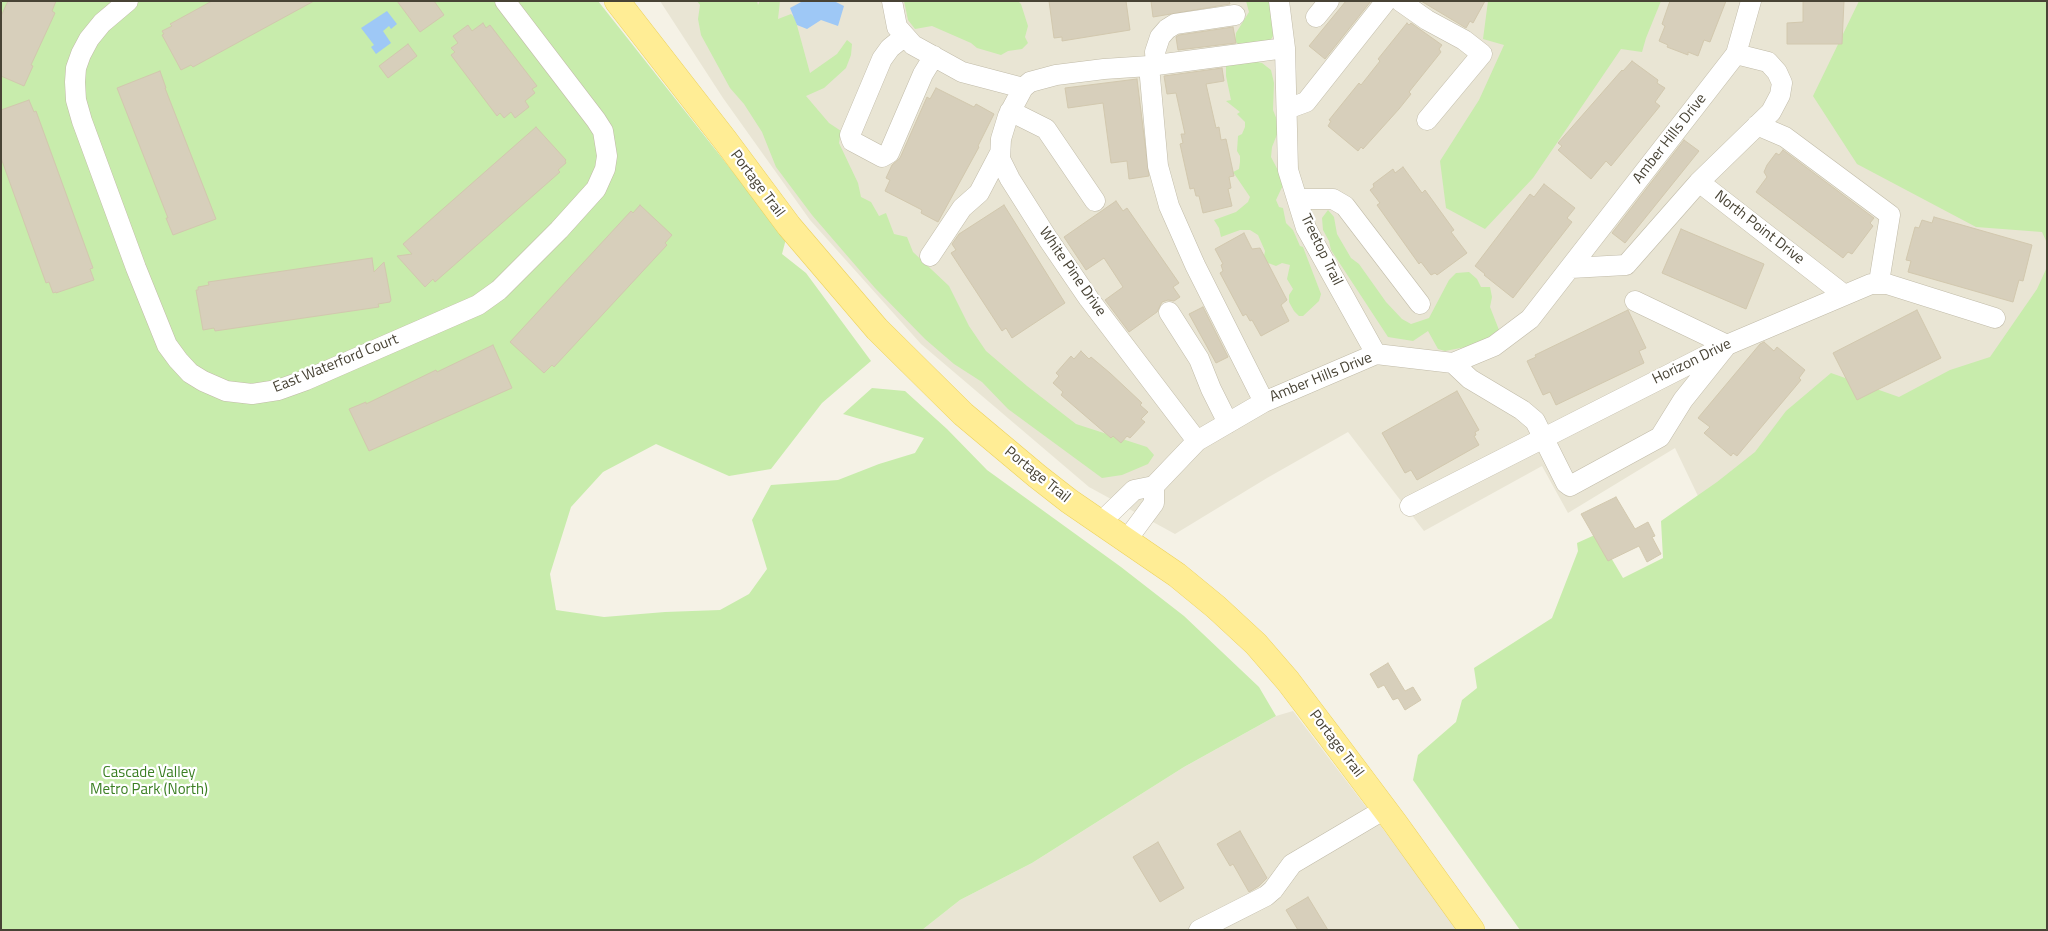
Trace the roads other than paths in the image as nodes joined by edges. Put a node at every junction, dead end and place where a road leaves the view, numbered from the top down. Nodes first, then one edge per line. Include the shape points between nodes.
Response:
1 (128, 1) edge
2 (505, 1) edge
3 (617, 1) edge
4 (892, 1) edge
5 (1279, 1) edge
6 (1329, 1) edge
7 (1386, 1) edge
8 (1400, 1) edge
9 (1751, 1) edge
10 (1235, 15) dead end
11 (1316, 17) dead end
12 (905, 36) junction
13 (1285, 48) junction
14 (1736, 54) junction
15 (934, 56) junction
16 (1152, 65) junction
17 (1023, 88) junction
18 (1287, 109) junction
19 (1010, 111) junction
20 (1427, 120) dead end
21 (1757, 125) junction
22 (1000, 153) junction
23 (1699, 182) junction
24 (1297, 199) junction
25 (1095, 201) dead end
26 (930, 256) dead end
27 (1571, 268) junction
28 (1879, 282) junction
29 (1843, 294) junction
30 (1635, 302) dead end
31 (1420, 304) dead end
32 (1169, 312) dead end
33 (1994, 318) dead end
34 (1727, 345) junction
35 (1376, 354) junction
36 (1453, 363) junction
37 (1264, 402) junction
38 (1228, 423) junction
39 (1544, 437) junction
40 (1197, 441) junction
41 (1154, 486) junction
42 (1410, 506) dead end
43 (1100, 523) junction
44 (1126, 541) junction
45 (1385, 810) junction
46 (1199, 930) edge
47 (1472, 930) edge

1 - 2 street, East Waterford Court via 102,23 81,54 75,82 82,121 167,345 190,373 226,391 252,394 278,390 306,380 478,305 498,290 559,230 602,180 606,163 603,131
3 - 43 main road, Portage Trail via 789,226 877,329 963,414 1036,476
4 - 12 street via 897,27
5 - 13 street, Treetop Trail
6 - 11 street
7 - 18 street via 1306,102
8 - 20 street via 1482,54
9 - 14 street, Amber Hills Drive
10 - 16 street via 1175,24 1160,37
12 - 15 street via 913,46
12 - 15 street via 882,59 850,135 852,141 882,157 889,153
13 - 16 street
13 - 18 street, Treetop Trail
14 - 21 street, North Point Drive via 1768,62 1782,83 1771,112
14 - 27 street, Amber Hills Drive
15 - 17 street via 962,72
16 - 17 street via 1056,75 1030,82
16 - 37 street via 1158,166 1169,206
17 - 19 street
18 - 24 street, Treetop Trail via 1288,170
19 - 22 street
19 - 25 street via 1046,129
21 - 23 street, North Point Drive
21 - 28 street via 1785,137 1890,215
22 - 26 street via 979,193 962,208
22 - 40 street, White Pine Drive via 1010,179 1089,299
23 - 27 street via 1626,265
23 - 29 street, North Point Drive
24 - 31 street via 1333,199 1345,206
24 - 35 street, Treetop Trail via 1306,228
27 - 36 street, Amber Hills Drive via 1530,319 1494,346
28 - 29 street
28 - 33 street
29 - 34 street, Horizon Drive
30 - 34 street
32 - 38 street via 1199,359
34 - 39 street, Horizon Drive
34 - 39 street via 1682,400 1660,437 1574,484 1566,483
35 - 36 street, Amber Hills Drive
35 - 37 street, Amber Hills Drive
36 - 39 street via 1470,379 1522,410
37 - 38 street, Amber Hills Drive
38 - 40 street, Amber Hills Drive
39 - 42 street, Horizon Drive
40 - 41 street, Amber Hills Drive
41 - 43 street, Amber Hills Drive via 1134,490
41 - 44 street via 1154,503
43 - 44 main road, Portage Trail
44 - 45 main road, Portage Trail via 1177,575 1256,644 1288,681
45 - 46 street via 1292,864 1266,896
45 - 47 main road, Portage Trail

